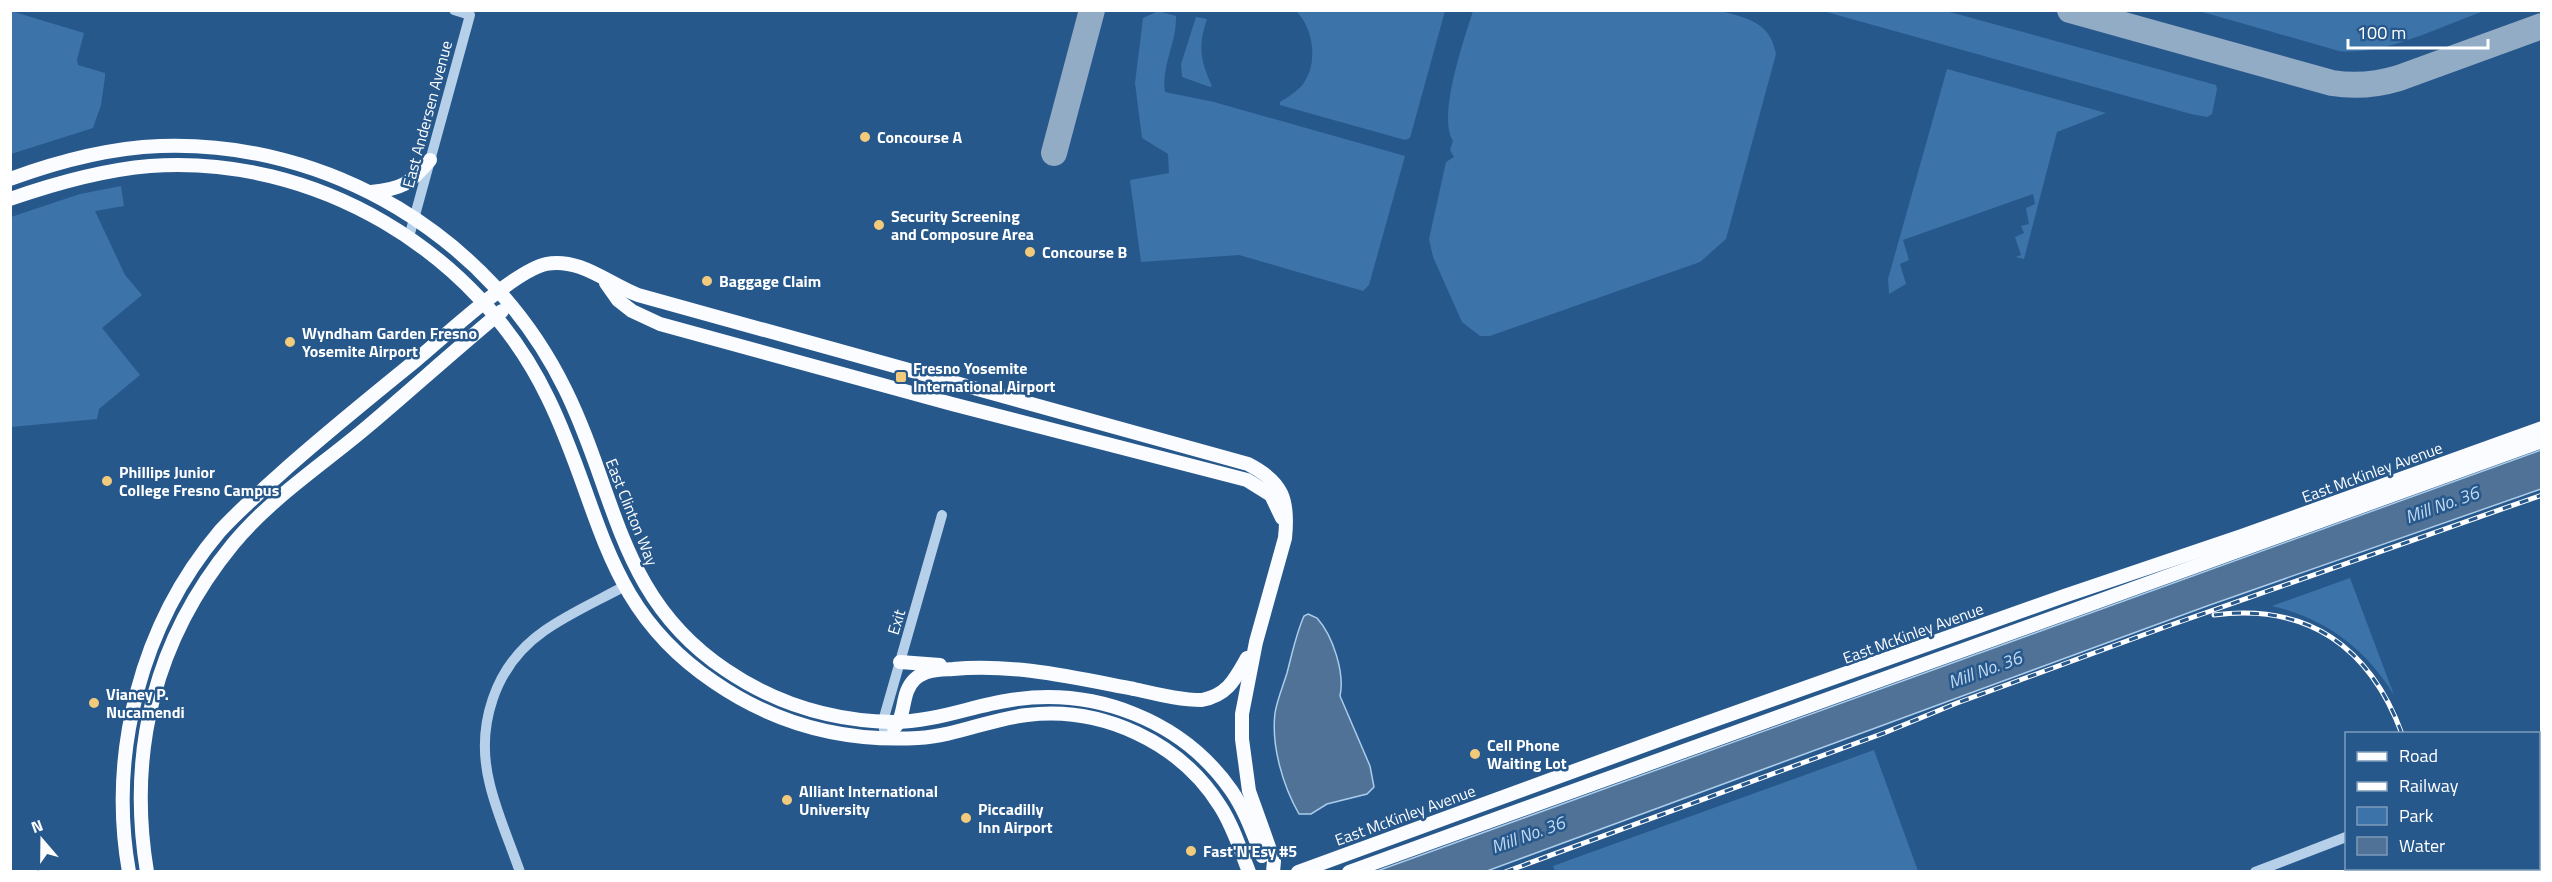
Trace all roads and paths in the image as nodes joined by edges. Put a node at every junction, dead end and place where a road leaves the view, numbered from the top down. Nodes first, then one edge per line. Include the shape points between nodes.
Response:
1 (454, 10) edge
2 (228, 149) junction
3 (430, 160) junction
4 (126, 169) junction
5 (10, 179) edge
6 (370, 192) junction
7 (10, 199) edge
8 (414, 218) junction
9 (409, 237) junction
10 (601, 278) junction
11 (499, 292) junction
12 (484, 303) junction
13 (510, 304) junction
14 (496, 316) junction
15 (1005, 397) junction
16 (999, 416) junction
17 (2541, 428) edge
18 (2541, 441) edge
19 (272, 481) junction
20 (284, 494) junction
21 (942, 515) dead end
22 (1285, 538) junction
23 (2136, 572) junction
24 (623, 586) junction
25 (2141, 587) junction
26 (2064, 596) junction
27 (1256, 642) junction
28 (1920, 648) junction
29 (1940, 660) junction
30 (714, 661) junction
31 (900, 662) junction
32 (968, 667) junction
33 (1820, 703) junction
34 (883, 721) junction
35 (901, 722) junction
36 (885, 738) junction
37 (2345, 837) edge
38 (129, 872) edge
39 (147, 872) edge
40 (520, 872) edge
41 (1249, 872) edge
42 (1268, 872) edge
43 (1273, 872) edge
44 (1298, 872) edge
45 (1349, 872) edge
46 (2255, 872) edge

1 - 3 street, East Andersen Avenue via 470,15
2 - 4 main road via 150,154 140,156
2 - 5 main road, East Clinton Way via 157,146 108,152 64,161
2 - 6 main road, East Clinton Way via 298,164
3 - 6 main road via 408,183
3 - 8 street, East Andersen Avenue
4 - 7 main road via 74,179
4 - 9 main road via 203,166 268,176 346,202
6 - 8 main road, East Clinton Way
8 - 9 street, East Andersen Avenue
8 - 11 main road, East Clinton Way via 465,256
9 - 12 main road
10 - 11 main road via 565,263 546,264 527,271
10 - 15 main road via 638,295
10 - 16 main road via 632,311 660,324
11 - 12 main road
11 - 13 main road, East Clinton Way
12 - 14 main road
12 - 19 main road
13 - 14 main road
13 - 30 main road, East Clinton Way via 540,344 568,395 639,575 671,621
14 - 20 main road
14 - 24 main road via 549,399
15 - 16 main road
15 - 22 main road via 1258,469 1276,483 1282,494 1287,518
16 - 22 main road via 1248,480 1266,491 1277,504
17 - 23 main road, East McKinley Avenue
18 - 25 main road, East McKinley Avenue
19 - 20 street
19 - 38 main road via 220,532 187,578 160,624 146,662 128,728 123,769 124,844
20 - 39 main road via 234,542 199,589 169,649 143,744 139,815
21 - 31 street, Exit
22 - 27 main road
23 - 25 main road
23 - 26 main road, East McKinley Avenue
24 - 30 main road via 641,594 690,650
24 - 36 main road via 659,635 730,693 782,719 814,729 853,737
24 - 40 street via 530,642 504,673 490,705 484,742 488,775
25 - 29 main road, East McKinley Avenue
26 - 28 main road, East McKinley Avenue
26 - 29 main road via 2012,623 1947,645 1941,650
27 - 32 main road via 1232,685 1220,695 1202,700 1054,675
27 - 43 main road via 1242,714 1242,739 1249,791 1274,861
28 - 33 main road via 1912,659 1863,678
28 - 44 main road, East McKinley Avenue
29 - 33 main road, East McKinley Avenue
30 - 34 main road, East Clinton Way via 789,703 833,716
31 - 32 main road
31 - 34 street, Exit
32 - 35 main road via 934,670 915,678 905,695
33 - 45 main road, East McKinley Avenue
34 - 35 main road, East Clinton Way
34 - 36 street, Exit
35 - 36 main road
35 - 42 main road, East Clinton Way via 944,717 1009,700 1050,697 1090,700 1135,714 1175,735 1218,774 1241,806
36 - 41 main road via 940,735 1037,714 1087,717 1124,728 1170,752 1209,790 1229,822
37 - 46 street

